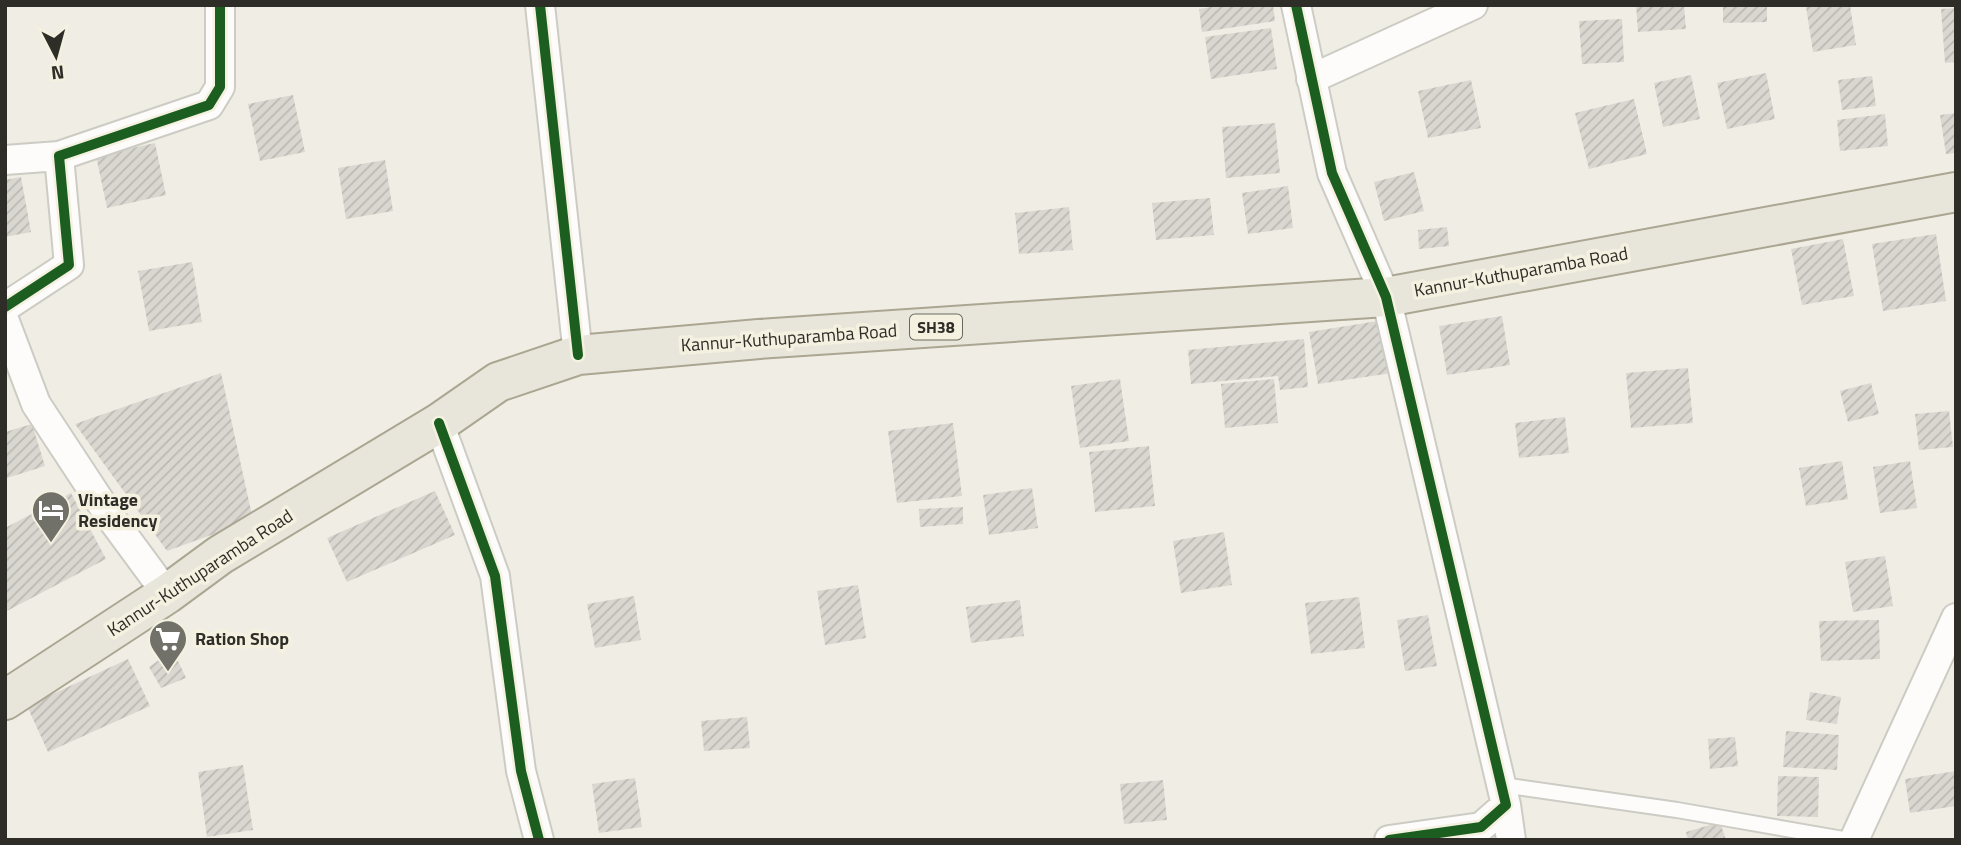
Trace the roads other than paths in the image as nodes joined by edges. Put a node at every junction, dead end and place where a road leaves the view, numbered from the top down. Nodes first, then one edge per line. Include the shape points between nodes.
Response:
1 (219, 5) edge
2 (540, 5) edge
3 (1296, 5) edge
4 (1474, 5) edge
5 (1311, 79) junction
6 (59, 156) junction
7 (5, 160) edge
8 (1956, 192) edge
9 (1386, 297) junction
10 (5, 307) edge
11 (5, 322) edge
12 (578, 355) junction
13 (439, 423) junction
14 (167, 594) junction
15 (1956, 618) edge
16 (5, 700) edge
17 (1504, 795) junction
18 (539, 840) edge
19 (1389, 840) edge
20 (1511, 840) edge
21 (1851, 840) edge

1 - 6 street via 220,87 209,105
2 - 12 street
3 - 5 street
4 - 5 street
5 - 9 street via 1332,173
6 - 7 street
6 - 10 street via 69,265
8 - 9 main road, Kannur-Kuthuparamba Road / SH38
9 - 12 main road, Kannur-Kuthuparamba Road / SH38
9 - 17 street
11 - 14 street via 36,404
12 - 13 main road, Kannur-Kuthuparamba Road / SH38 via 498,382
13 - 14 main road, Kannur-Kuthuparamba Road / SH38 via 220,555
13 - 18 street via 495,576 521,771
14 - 16 main road, Kannur-Kuthuparamba Road / SH38
15 - 21 street
17 - 19 street via 1481,827
17 - 20 street
17 - 21 lane via 1677,810

